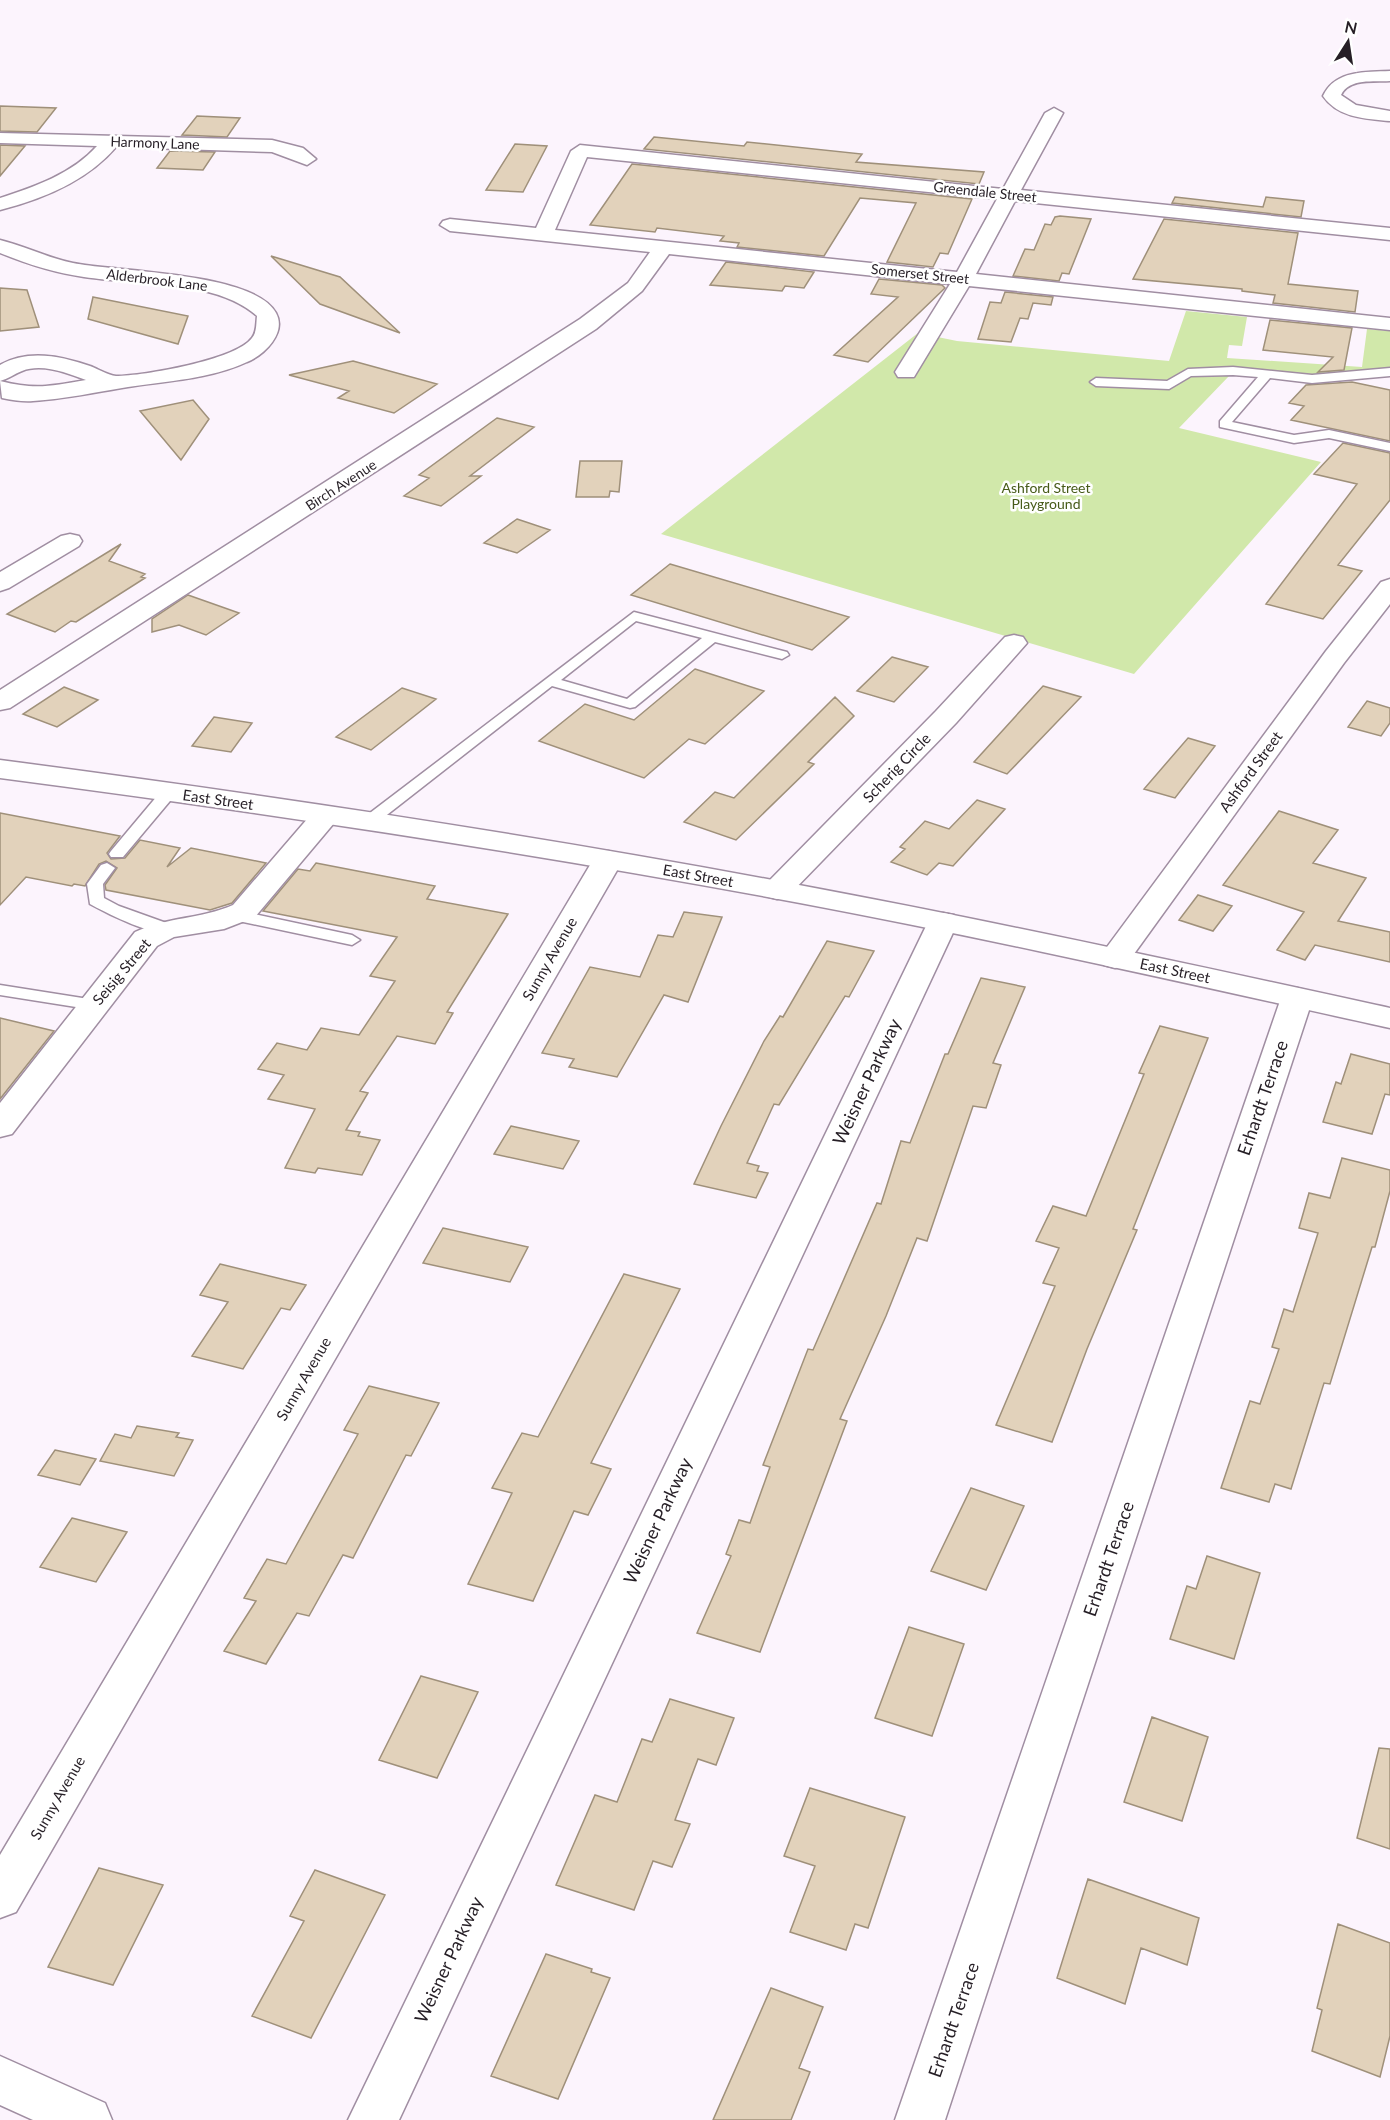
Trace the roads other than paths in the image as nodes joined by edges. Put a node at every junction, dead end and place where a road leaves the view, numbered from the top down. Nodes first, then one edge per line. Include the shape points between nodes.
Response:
1 (1390, 76) edge
2 (1053, 113) dead end
3 (1390, 116) edge
4 (0, 138) edge
5 (111, 141) junction
6 (307, 159) dead end
7 (1011, 195) junction
8 (0, 204) edge
9 (450, 225) dead end
10 (1390, 234) edge
11 (543, 235) junction
12 (0, 246) edge
13 (664, 248) junction
14 (963, 279) junction
15 (1390, 324) edge
16 (906, 372) dead end
17 (1390, 372) edge
18 (0, 374) edge
19 (1266, 375) junction
20 (1096, 382) dead end
21 (112, 383) junction
22 (0, 388) edge
23 (1390, 447) edge
24 (70, 541) dead end
25 (0, 583) edge
26 (1390, 587) edge
27 (712, 637) junction
28 (1014, 643) dead end
29 (782, 655) dead end
30 (550, 681) junction
31 (0, 702) edge
32 (0, 769) edge
33 (169, 792) junction
34 (325, 816) junction
35 (368, 822) junction
36 (117, 854) dead end
37 (608, 860) junction
38 (106, 868) dead end
39 (777, 890) junction
40 (235, 915) junction
41 (943, 922) junction
42 (166, 929) junction
43 (352, 940) dead end
44 (1115, 958) junction
45 (0, 990) edge
46 (1297, 998) junction
47 (95, 1005) junction
48 (1390, 1018) edge
49 (0, 1126) edge
50 (0, 1897) edge
51 (0, 2080) edge
52 (87, 2120) edge
53 (373, 2120) edge
54 (920, 2120) edge

1 - 3 street via 1344,82 1336,86 1332,96 1355,110
2 - 7 street
4 - 5 street, Harmony Lane
5 - 6 street, Harmony Lane via 272,146
5 - 8 street via 103,153 61,181
7 - 10 street, Greendale Street
7 - 11 street, Greendale Street via 580,151
7 - 14 street
9 - 11 street, Somerset Street
11 - 13 street, Somerset Street
12 - 21 street, Alderbrook Lane via 34,260 87,272 217,287 256,303 267,314 270,326 264,339 252,352 229,363
13 - 14 street, Somerset Street
13 - 31 street, Birch Avenue via 635,287 588,324
14 - 15 street, Somerset Street
14 - 16 street
17 - 19 lane via 1312,379
18 - 21 street via 25,364 50,362
19 - 20 lane via 1233,371 1188,373 1169,385
19 - 23 lane via 1224,424 1294,439 1329,434
21 - 22 street, Alderbrook Lane via 32,394 9,393
24 - 25 street
26 - 44 street, Ashford Street
27 - 29 lane
27 - 30 lane via 634,616
27 - 30 lane via 630,704
28 - 39 street, Scherig Circle
30 - 35 lane
32 - 33 street, East Street
33 - 34 street, East Street
33 - 36 lane
34 - 35 street, East Street
34 - 40 street, Seisig Street via 260,895
35 - 37 street, East Street
37 - 39 street, East Street
37 - 50 street, Sunny Avenue
38 - 42 lane via 95,884 96,900
39 - 41 street, East Street
40 - 42 street, Seisig Street
40 - 43 lane
41 - 44 street, East Street
41 - 53 street, Weisner Parkway
42 - 47 street, Seisig Street via 146,939
44 - 46 street, East Street
45 - 47 lane
46 - 48 street, East Street
46 - 54 street, Erhardt Terrace
47 - 49 street, Seisig Street
51 - 52 street

